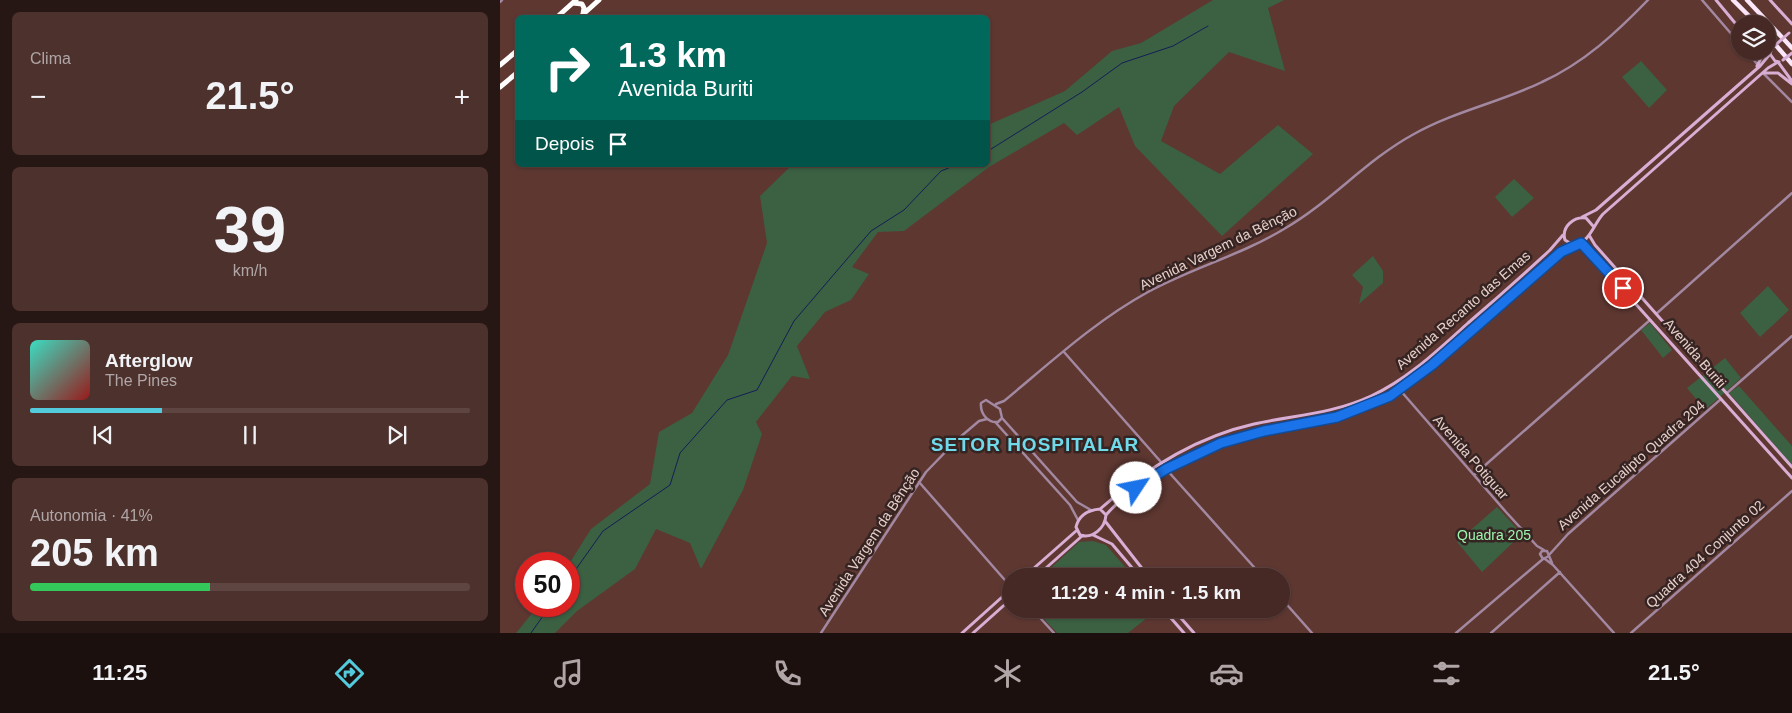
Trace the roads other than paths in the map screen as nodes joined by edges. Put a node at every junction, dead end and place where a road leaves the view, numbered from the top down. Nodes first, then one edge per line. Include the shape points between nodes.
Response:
1 (599, 0) edge
2 (1648, 0) edge
3 (1702, 0) edge
4 (1716, 0) edge
5 (1733, 0) edge
6 (1747, 0) edge
7 (1770, 0) edge
8 (574, 1) edge
9 (559, 15) edge
10 (581, 15) edge
11 (582, 15) edge
12 (1748, 15) edge
13 (1731, 18) edge
14 (1791, 23) edge
15 (1791, 32) edge
16 (1731, 34) edge
17 (1776, 45) edge
18 (1776, 45) edge
19 (1792, 48) edge
20 (515, 53) edge
21 (1792, 53) edge
22 (1752, 60) edge
23 (1760, 60) edge
24 (1762, 60) edge
25 (1778, 62) junction
26 (1792, 64) edge
27 (500, 66) edge
28 (1757, 67) junction
29 (1763, 73) junction
30 (1778, 73) junction
31 (515, 74) edge
32 (1773, 81) junction
33 (1792, 82) edge
34 (500, 87) edge
35 (1726, 96) junction
36 (1730, 102) junction
37 (1792, 102) edge
38 (1706, 112) junction
39 (1710, 120) junction
40 (1661, 153) junction
41 (1655, 158) junction
42 (1667, 158) junction
43 (1659, 165) junction
44 (1792, 193) edge
45 (1582, 217) junction
46 (1593, 226) junction
47 (1589, 235) junction
48 (1563, 236) junction
49 (1581, 243) junction
50 (1573, 245) junction
51 (1656, 314) junction
52 (1478, 315) junction
53 (1651, 319) junction
54 (1472, 320) junction
55 (1483, 320) junction
56 (1476, 326) junction
57 (1672, 332) junction
58 (1792, 336) edge
59 (1667, 337) junction
60 (1680, 341) junction
61 (1674, 346) junction
62 (1064, 352) junction
63 (1426, 360) junction
64 (1429, 368) junction
65 (1717, 383) junction
66 (1711, 387) junction
67 (1387, 388) junction
68 (1399, 389) junction
69 (1727, 393) junction
70 (1390, 396) junction
71 (1721, 399) junction
72 (1004, 401) junction
73 (996, 404) junction
74 (1737, 406) junction
75 (999, 407) junction
76 (1732, 410) junction
77 (982, 412) junction
78 (1002, 418) junction
79 (1294, 418) junction
80 (987, 419) junction
81 (978, 421) junction
82 (1277, 421) junction
83 (996, 423) junction
84 (1295, 426) junction
85 (1276, 429) junction
86 (1234, 430) junction
87 (1219, 435) junction
88 (1236, 438) junction
89 (1221, 443) junction
90 (1161, 462) junction
91 (1045, 465) junction
92 (1792, 468) edge
93 (1166, 469) junction
94 (1038, 471) junction
95 (1788, 474) junction
96 (1474, 475) junction
97 (1140, 477) junction
98 (1792, 478) edge
99 (1134, 481) junction
100 (918, 482) junction
101 (1060, 483) junction
102 (1145, 483) junction
103 (1054, 487) junction
104 (1136, 488) junction
105 (1792, 491) edge
106 (1100, 509) junction
107 (1091, 510) junction
108 (1106, 515) junction
109 (1078, 520) junction
110 (1105, 521) junction
111 (1076, 531) junction
112 (1092, 535) junction
113 (1082, 536) junction
114 (1530, 538) junction
115 (1555, 546) junction
116 (1544, 550) junction
117 (1540, 555) junction
118 (1549, 555) junction
119 (1544, 559) junction
120 (1553, 565) junction
121 (1531, 567) junction
122 (1034, 568) edge
123 (1045, 568) edge
124 (1132, 568) edge
125 (1142, 568) edge
126 (1255, 568) edge
127 (1560, 572) junction
128 (1002, 576) edge
129 (1002, 597) edge
130 (999, 600) junction
131 (993, 605) junction
132 (1002, 605) edge
133 (1002, 607) edge
134 (1290, 608) edge
135 (997, 611) junction
136 (1040, 618) edge
137 (1171, 618) edge
138 (1181, 618) edge
139 (821, 633) edge
140 (962, 633) edge
141 (973, 633) edge
142 (1054, 633) edge
143 (1184, 633) edge
144 (1194, 633) edge
145 (1312, 633) edge
146 (1456, 633) edge
147 (1491, 633) edge
148 (1614, 633) edge
149 (1631, 633) edge

1 - 11 highway
2 - 62 street, Avenida Vargem da Bênção via 1609,38 1571,66 1543,82 1438,121 1412,135 1377,156 1313,211 1282,231 1147,293 1107,318
3 - 16 street
4 - 13 main road
5 - 12 highway
6 - 19 highway
7 - 14 main road
8 - 9 highway
8 - 10 highway via 582,4
15 - 17 main road, bridge
18 - 26 highway
20 - 27 highway
21 - 25 main road, bridge
22 - 28 street
23 - 28 main road
24 - 28 main road
25 - 29 main road
25 - 33 main road
28 - 35 main road
29 - 30 main road
29 - 32 street
29 - 36 main road
30 - 32 street via 1770,74
30 - 33 main road
31 - 34 highway
32 - 37 street
35 - 36 main road via 1725,101
35 - 38 main road
36 - 39 main road
38 - 39 main road via 1710,114
38 - 40 main road
39 - 42 main road
40 - 41 main road
40 - 42 main road via 1663,158
41 - 43 main road via 1659,159
41 - 45 main road via 1596,210
42 - 43 main road
43 - 46 main road
44 - 51 street
45 - 46 main road via 1590,220
45 - 48 main road via 1570,222
46 - 47 main road
47 - 49 main road
47 - 51 main road, Avenida Buriti
48 - 50 main road
48 - 52 main road, Avenida Recanto das Emas
49 - 50 main road
49 - 53 main road, Avenida Buriti
50 - 55 main road, Avenida Recanto das Emas
51 - 57 main road, Avenida Buriti
52 - 54 main road, Avenida Recanto das Emas
52 - 55 main road
53 - 59 main road, Avenida Buriti
53 - 96 street
54 - 56 main road via 1476,320
54 - 63 main road, Avenida Recanto das Emas
55 - 56 main road, Avenida Recanto das Emas
56 - 64 main road, Avenida Recanto das Emas
57 - 59 main road via 1672,336
57 - 60 main road, Avenida Buriti
58 - 69 street
59 - 61 main road, Avenida Buriti
60 - 61 main road via 1675,341
60 - 65 main road, Avenida Buriti
61 - 66 main road, Avenida Buriti
62 - 72 street, Avenida Vargem da Bênção
62 - 90 street
63 - 64 main road
63 - 67 main road, Avenida Recanto das Emas
64 - 68 main road, Avenida Recanto das Emas
65 - 66 main road via 1711,383
65 - 69 main road, Avenida Buriti
66 - 71 main road, Avenida Buriti
67 - 70 main road
67 - 79 main road, Avenida Recanto das Emas via 1331,411
68 - 70 main road, Avenida Recanto das Emas
68 - 96 street, Avenida Potiguar
69 - 74 main road, Avenida Buriti
70 - 84 main road, Avenida Recanto das Emas via 1346,414
71 - 76 main road, Avenida Buriti
71 - 115 street, Avenida Eucalipto Quadra 204
72 - 73 street, Avenida Vargem da Bênção
72 - 75 street, Avenida Vargem da Bênção
73 - 75 street
73 - 77 street via 984,401 980,405
74 - 76 main road
74 - 92 main road, Avenida Buriti
75 - 78 street
76 - 95 main road, Avenida Buriti
77 - 80 street
77 - 81 street, Avenida Vargem da Bênção
78 - 83 street
78 - 91 street
79 - 82 main road, Avenida Recanto das Emas
79 - 84 main road via 1298,422
80 - 81 street, Avenida Vargem da Bênção
80 - 83 street
81 - 100 street, Avenida Vargem da Bênção
82 - 85 main road via 1273,425
82 - 86 main road, Avenida Recanto das Emas
83 - 94 street
84 - 85 main road, Avenida Recanto das Emas
85 - 88 main road, Avenida Recanto das Emas
86 - 87 main road, Avenida Recanto das Emas
86 - 88 main road via 1231,434
87 - 89 main road via 1223,439
87 - 90 main road, Avenida Recanto das Emas
88 - 89 main road, Avenida Recanto das Emas
89 - 93 main road, Avenida Recanto das Emas
90 - 97 main road, Avenida Recanto das Emas
91 - 94 street
91 - 101 street
92 - 95 main road
93 - 102 main road, Avenida Recanto das Emas
93 - 126 street
94 - 103 street
95 - 98 main road, Avenida Buriti
96 - 114 street, Avenida Potiguar
97 - 99 main road, Avenida Recanto das Emas
97 - 102 main road
99 - 104 main road
99 - 106 main road, Avenida Recanto das Emas
100 - 128 street
100 - 139 street, Avenida Vargem da Bênção
101 - 103 street
101 - 107 street via 1077,502
102 - 104 main road, Avenida Recanto das Emas
103 - 109 street
104 - 108 main road, Avenida Recanto das Emas
105 - 149 street, Quadra 404 Conjunto 02
106 - 107 main road
106 - 108 main road
107 - 109 main road
108 - 110 main road
109 - 111 main road
110 - 112 main road
110 - 125 main road
111 - 113 main road
111 - 122 main road
112 - 113 main road
112 - 124 main road via 1112,544
113 - 123 main road
114 - 116 street, Avenida Potiguar
114 - 117 street, Avenida Potiguar
115 - 116 street
115 - 118 street
116 - 117 street
116 - 118 street, Avenida Potiguar
117 - 119 street, Avenida Potiguar
117 - 121 street
118 - 119 street
118 - 120 street, Avenida Potiguar
119 - 120 street, Avenida Potiguar
119 - 121 street
120 - 127 street, Avenida Potiguar
121 - 146 street
127 - 147 street
127 - 148 street, Avenida Potiguar
129 - 130 main road
130 - 131 main road
130 - 132 main road
131 - 135 main road
131 - 140 main road
133 - 135 main road
134 - 145 street
135 - 141 main road
136 - 142 street
137 - 143 main road
138 - 144 main road

